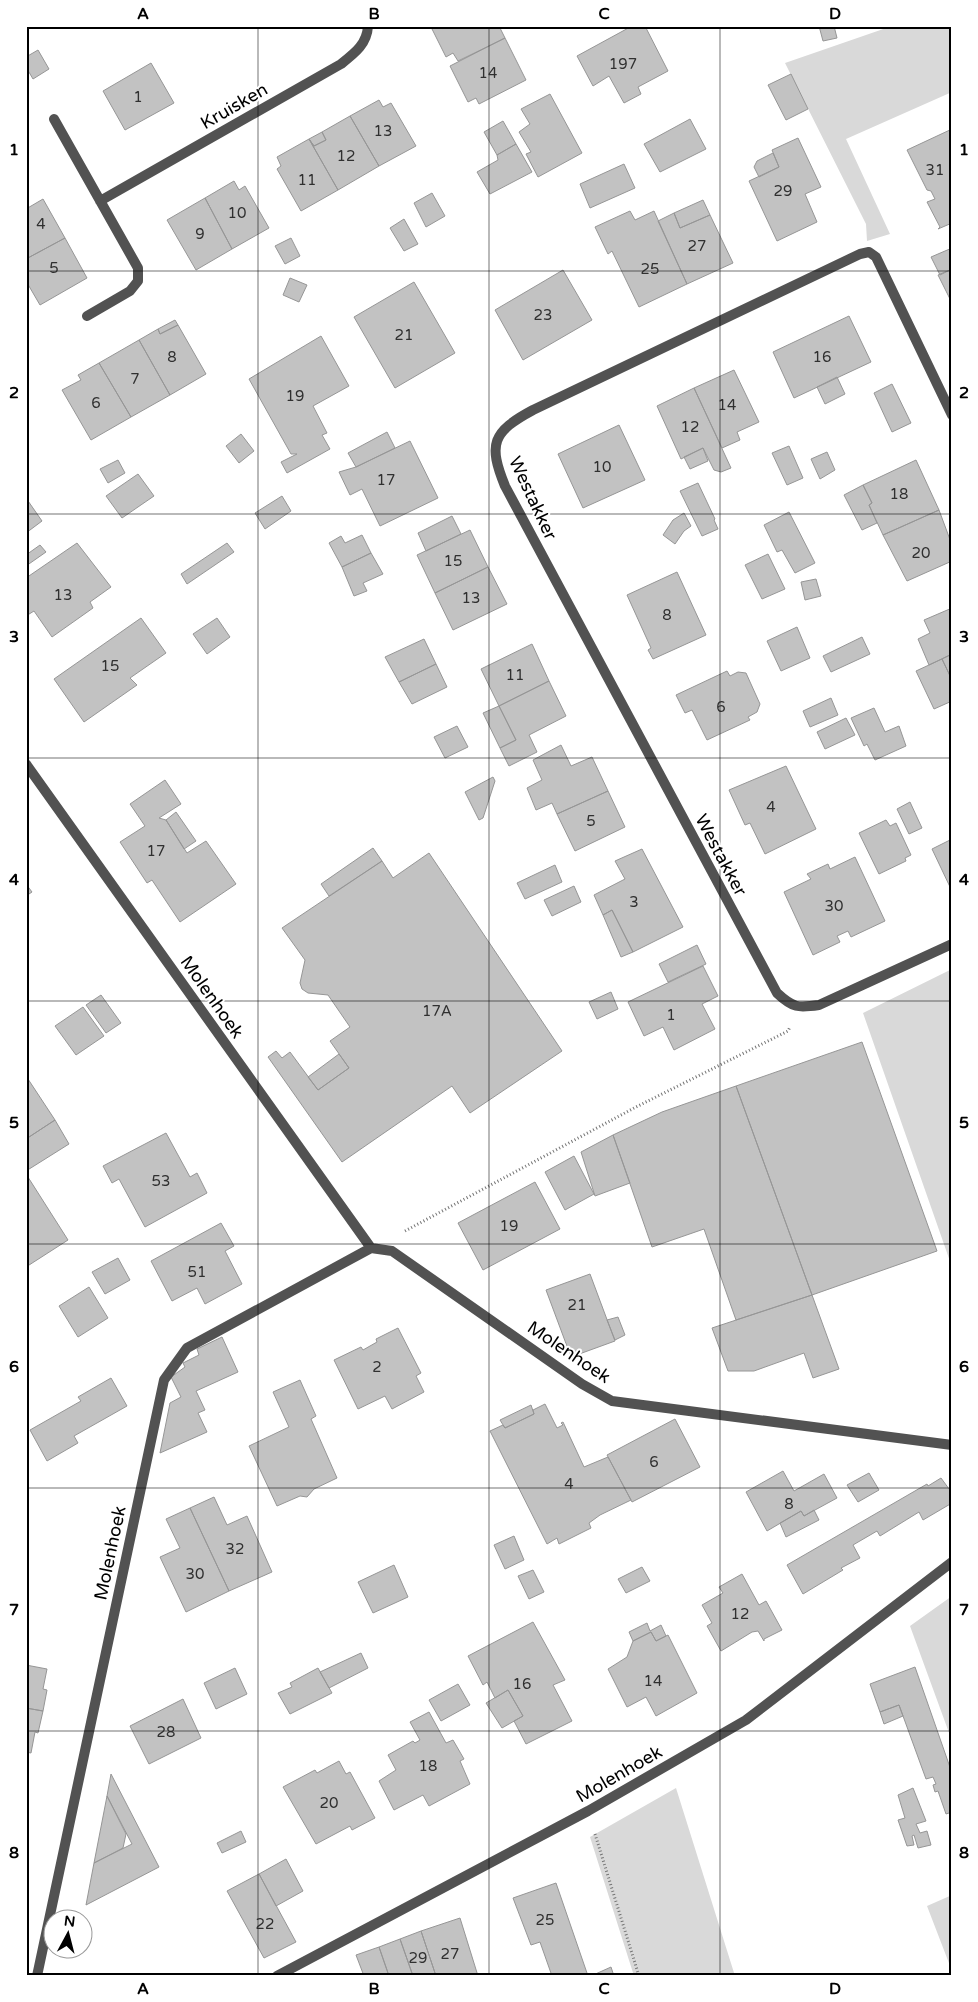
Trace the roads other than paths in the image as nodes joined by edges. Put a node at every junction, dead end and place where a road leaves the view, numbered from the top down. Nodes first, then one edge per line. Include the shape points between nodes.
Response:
1 (368, 26) edge
2 (54, 119) dead end
3 (100, 201) junction
4 (87, 316) dead end
5 (952, 415) edge
6 (26, 764) edge
7 (952, 944) edge
8 (371, 1248) junction
9 (952, 1445) edge
10 (952, 1562) edge
11 (37, 1976) edge
12 (277, 1976) edge

1 - 3 street, Kruisken via 367,38 341,64
2 - 3 street
3 - 4 street via 138,268 138,281 130,291
5 - 7 street, Westakker via 876,257 869,252 533,410 513,421 500,434 494,448 505,486 778,993 799,1008 819,1005
6 - 8 street, Molenhoek
8 - 9 street, Molenhoek via 392,1251 582,1384 612,1400
8 - 11 street, Molenhoek via 187,1348 164,1380
10 - 12 street, Molenhoek via 746,1720 588,1812

